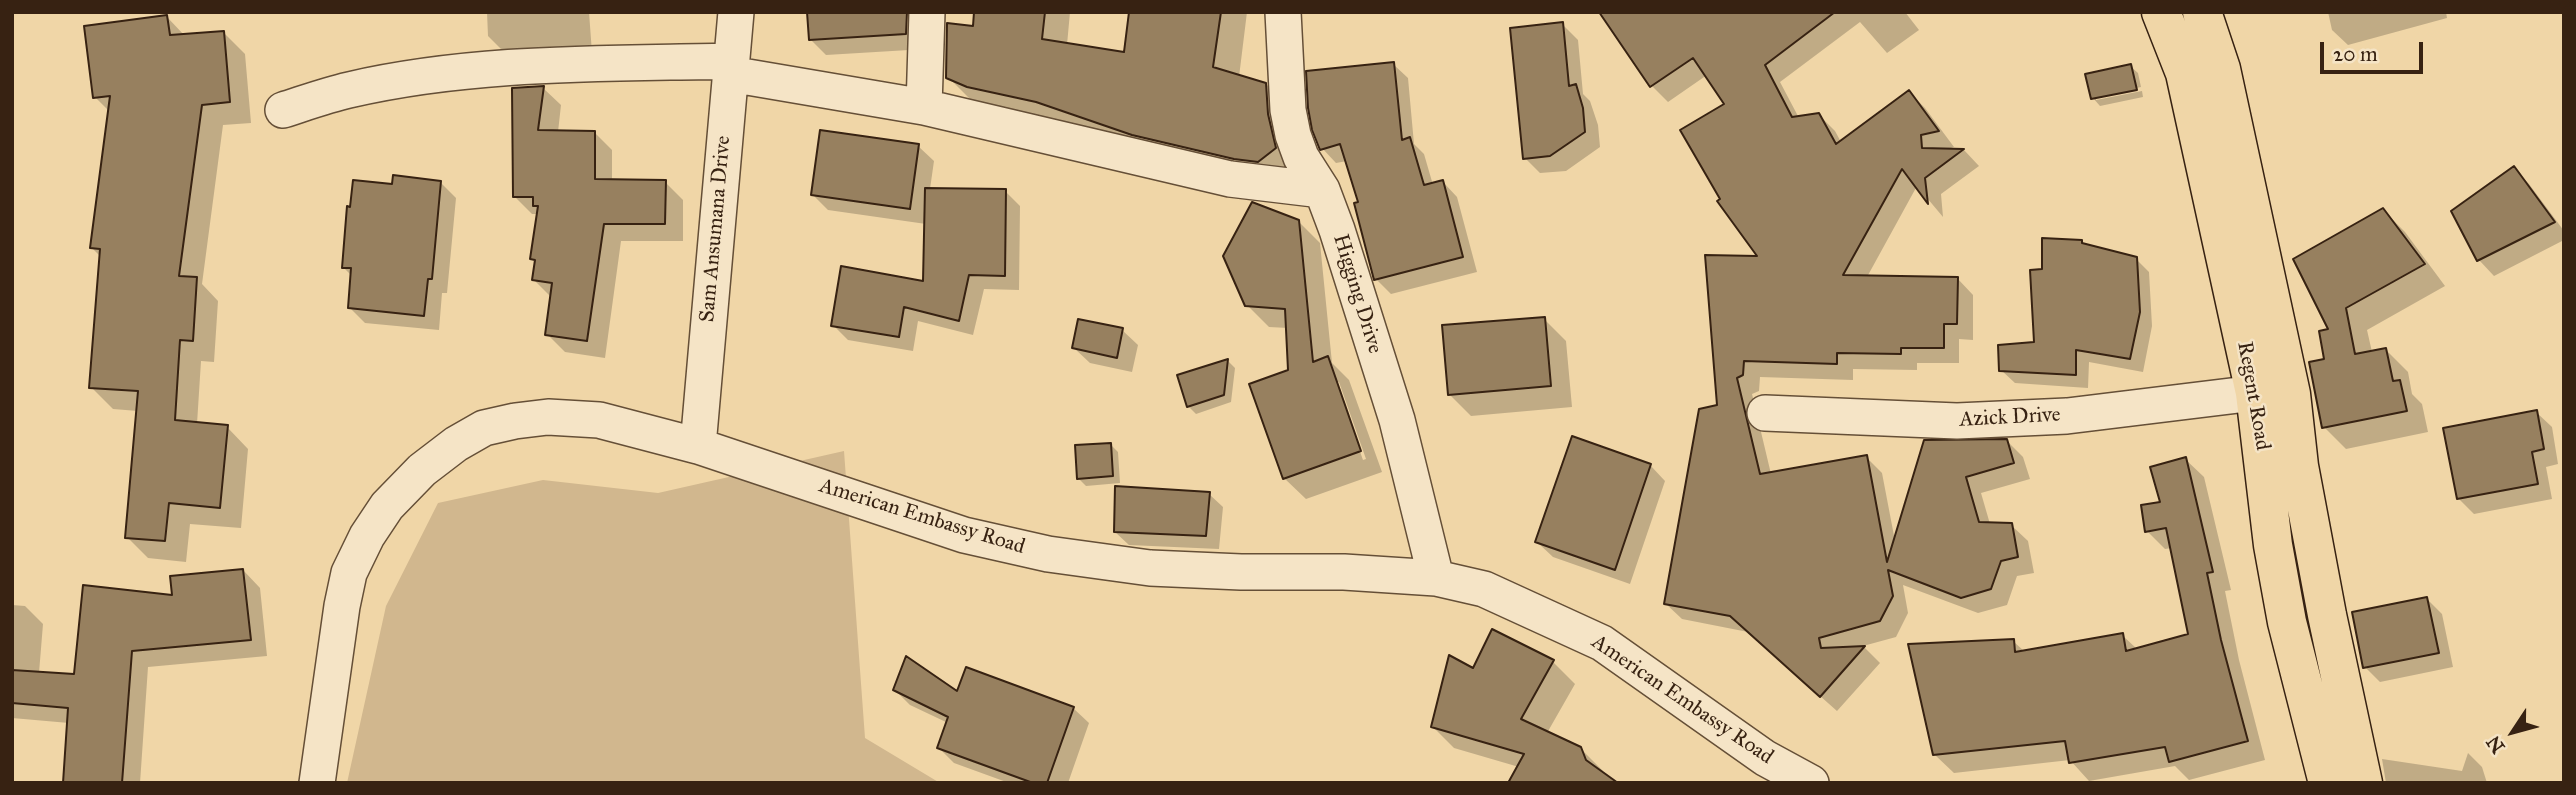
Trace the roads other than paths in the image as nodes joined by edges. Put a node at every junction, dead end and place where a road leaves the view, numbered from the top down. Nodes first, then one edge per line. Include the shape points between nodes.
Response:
1 (736, 12) edge
2 (927, 12) edge
3 (1283, 12) edge
4 (2161, 12) edge
5 (2202, 12) edge
6 (730, 67) junction
7 (924, 107) junction
8 (283, 110) dead end
9 (1322, 190) junction
10 (2255, 393) junction
11 (1765, 413) dead end
12 (698, 446) junction
13 (1436, 578) junction
14 (317, 783) edge
15 (1811, 783) edge
16 (2328, 783) edge
17 (2363, 783) edge

1 - 6 street, Sam Ansumana Drive
2 - 7 street
3 - 9 street, Higging Drive via 1293,135
4 - 10 main road, Regent Road via 2185,73
5 - 17 main road, Regent Road via 2221,69 2291,394 2299,466
6 - 7 street
6 - 8 street via 539,65 349,90
6 - 12 street, Sam Ansumana Drive
7 - 9 street via 1230,180
9 - 13 street, Higging Drive via 1396,420
10 - 11 street, Azick Drive via 2067,416 1957,421
10 - 16 main road, Regent Road via 2287,622
12 - 13 street, American Embassy Road via 964,535 1048,554 1150,568
12 - 14 street, American Embassy Road via 598,420 548,417 484,428 422,470 387,506 349,573
13 - 15 street, American Embassy Road via 1484,589 1602,643 1765,758

